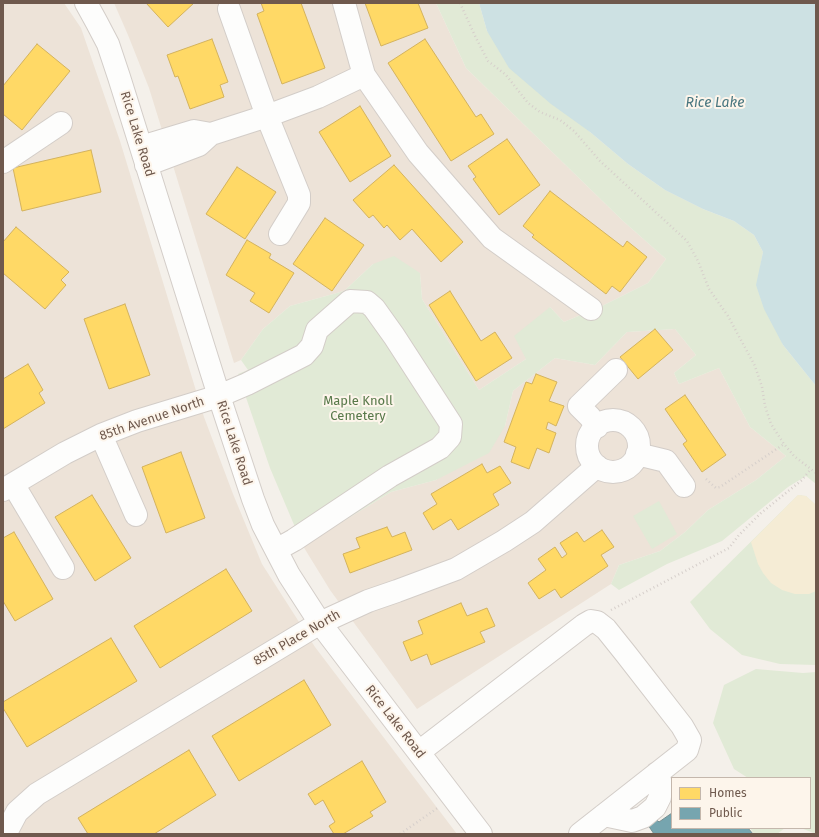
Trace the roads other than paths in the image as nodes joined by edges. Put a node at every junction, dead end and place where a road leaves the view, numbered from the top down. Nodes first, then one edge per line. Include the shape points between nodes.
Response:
1 (86, 3) edge
2 (344, 3) edge
3 (229, 9) dead end
4 (364, 75) junction
5 (267, 116) junction
6 (61, 123) dead end
7 (143, 156) junction
8 (3, 162) edge
9 (280, 234) dead end
10 (590, 309) dead end
11 (616, 370) dead end
12 (219, 396) junction
13 (596, 427) junction
14 (101, 435) junction
15 (638, 454) junction
16 (597, 466) junction
17 (684, 486) dead end
18 (8, 487) edge
19 (136, 515) dead end
20 (276, 550) junction
21 (63, 568) dead end
22 (320, 623) junction
23 (419, 752) junction
24 (7, 830) edge
25 (481, 834) edge
26 (580, 834) edge

1 - 7 street, Rice Lake Road via 108,44
2 - 4 street
3 - 5 street
4 - 5 street via 318,97
4 - 10 street via 418,153 492,238
5 - 7 street via 211,134 199,145
5 - 9 street via 299,195 299,203
6 - 8 street
7 - 12 street, Rice Lake Road
11 - 13 street via 579,406
12 - 14 street, 85th Avenue North
12 - 20 street, Rice Lake Road via 253,499
12 - 20 street, 85th Avenue North via 304,355 312,346 317,330 350,301 367,302 394,336 451,424 450,437 440,448 390,476
13 - 15 street via 615,420 630,426 639,442
13 - 16 street via 589,436 588,444 590,456
14 - 18 street, 85th Avenue North
14 - 19 street
15 - 16 street via 630,466 622,470 614,472
15 - 17 street via 666,461
16 - 22 street, 85th Place North via 533,522 480,556
18 - 21 street
20 - 22 street, Rice Lake Road
22 - 23 street, Rice Lake Road
22 - 24 street, 85th Place North via 37,794 17,812
23 - 25 street, Rice Lake Road
23 - 26 street via 588,622 597,622 609,632 688,736 689,744 687,750

